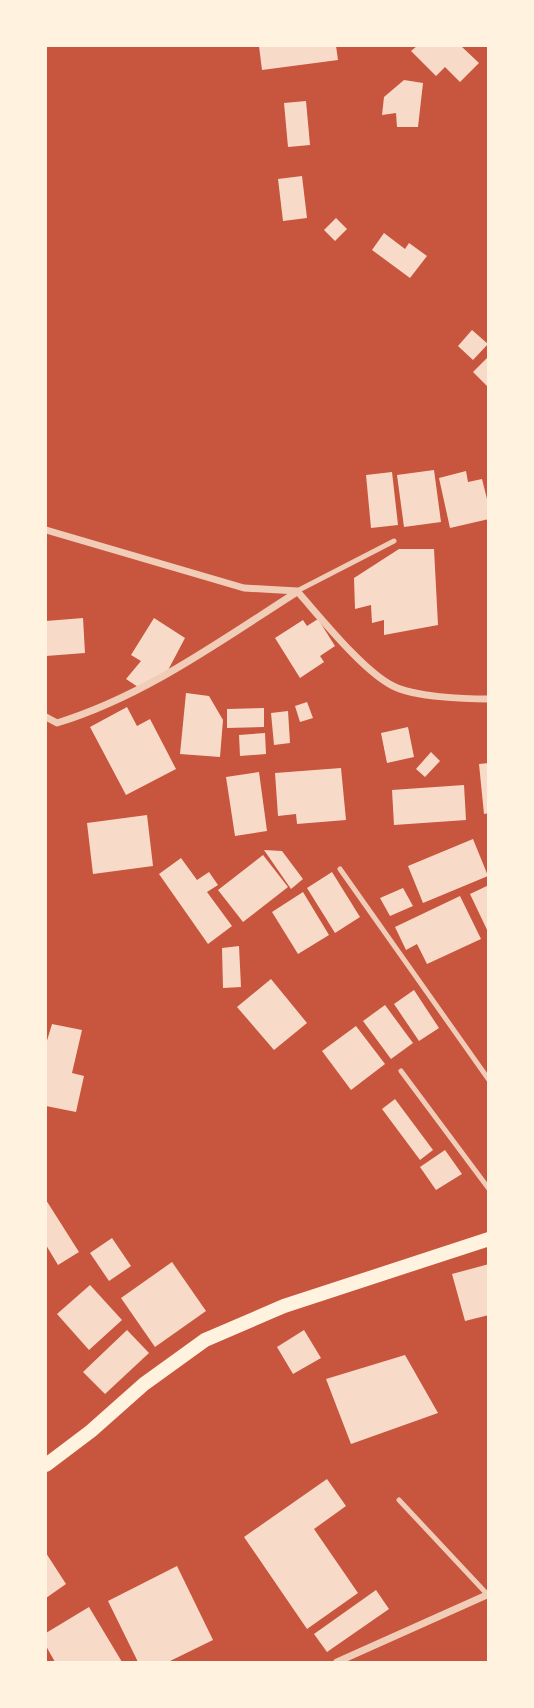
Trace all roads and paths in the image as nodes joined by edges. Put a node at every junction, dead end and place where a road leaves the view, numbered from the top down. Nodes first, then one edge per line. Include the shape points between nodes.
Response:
1 (46, 530) edge
2 (394, 541) dead end
3 (297, 591) junction
4 (488, 699) edge
5 (46, 717) edge
6 (340, 869) dead end
7 (401, 1071) dead end
8 (488, 1080) edge
9 (488, 1189) edge
10 (488, 1239) edge
11 (46, 1465) edge
12 (400, 1500) dead end
13 (488, 1594) edge
14 (337, 1662) edge

1 - 3 street via 244,588
2 - 3 lane
3 - 4 street via 370,670 394,687 428,695
3 - 5 street via 161,679 78,717 57,723
6 - 8 lane
7 - 9 lane
10 - 11 main road via 284,1306 205,1340
12 - 13 lane
13 - 14 street

